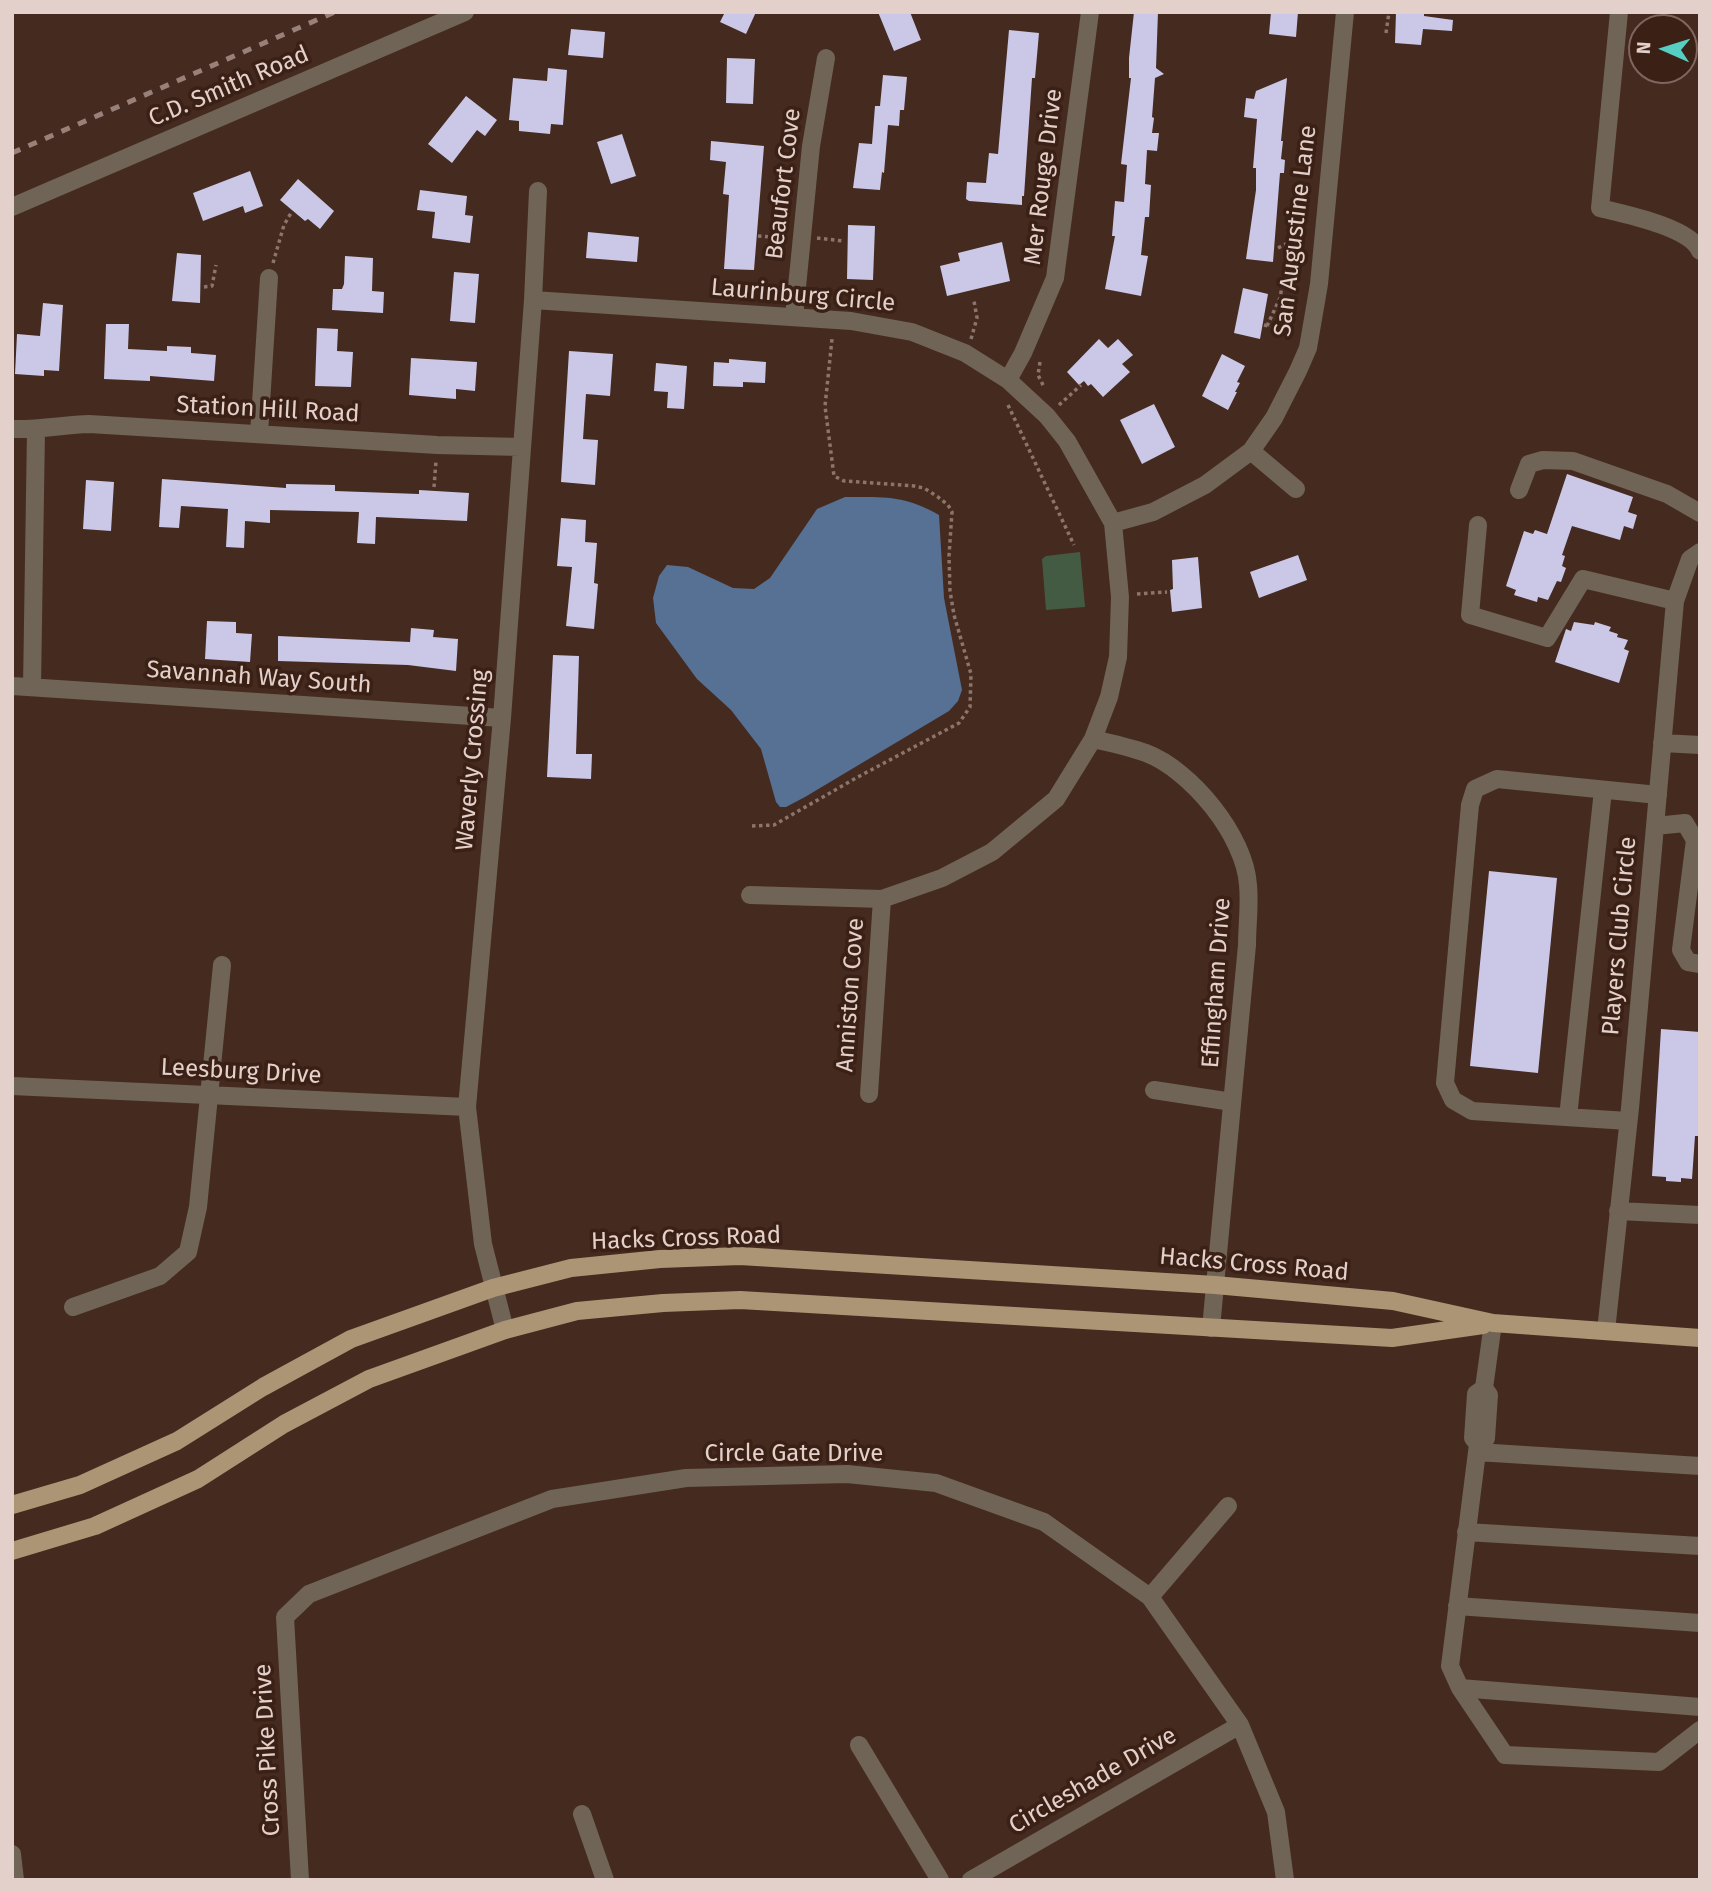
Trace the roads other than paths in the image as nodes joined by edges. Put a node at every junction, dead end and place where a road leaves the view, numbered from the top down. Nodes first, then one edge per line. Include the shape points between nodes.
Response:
1 (465, 12) edge
2 (1090, 12) edge
3 (1345, 12) edge
4 (1619, 12) edge
5 (826, 58) dead end
6 (538, 191) dead end
7 (12, 207) edge
8 (1700, 251) edge
9 (269, 278) road end
10 (533, 300) junction
11 (794, 317) junction
12 (1008, 380) junction
13 (12, 429) edge
14 (36, 430) junction
15 (259, 434) junction
16 (521, 447) junction
17 (1251, 451) junction
18 (1296, 489) dead end
19 (1519, 490) dead end
20 (1700, 513) edge
21 (1113, 523) junction
22 (1478, 525) dead end
23 (1700, 552) edge
24 (1675, 601) junction
25 (12, 686) edge
26 (32, 687) junction
27 (502, 718) junction
28 (1093, 739) junction
29 (1662, 743) junction
30 (1700, 745) edge
31 (1603, 790) junction
32 (1658, 796) junction
33 (1655, 826) junction
34 (750, 895) dead end
35 (882, 899) junction
36 (1700, 964) edge
37 (222, 965) dead end
38 (12, 1086) edge
39 (1154, 1090) dead end
40 (209, 1094) junction
41 (869, 1094) dead end
42 (1232, 1102) junction
43 (467, 1107) junction
44 (1567, 1117) junction
45 (1628, 1121) junction
46 (1618, 1211) junction
47 (1700, 1215) edge
48 (1215, 1285) junction
49 (493, 1288) junction
50 (73, 1307) dead end
51 (1493, 1323) junction
52 (1211, 1328) junction
53 (505, 1330) junction
54 (1606, 1331) junction
55 (1700, 1338) edge
56 (1478, 1448) junction
57 (1700, 1466) edge
58 (12, 1506) edge
59 (1228, 1506) dead end
60 (1466, 1532) junction
61 (1700, 1546) edge
62 (12, 1551) edge
63 (1150, 1597) junction
64 (1457, 1606) junction
65 (285, 1617) joint
66 (1700, 1623) edge
67 (1460, 1688) junction
68 (1700, 1707) edge
69 (1240, 1725) junction
70 (1700, 1730) edge
71 (859, 1745) dead end
72 (582, 1814) dead end
73 (12, 1854) edge
74 (16, 1880) edge
75 (300, 1880) edge
76 (605, 1880) edge
77 (940, 1880) edge
78 (971, 1880) edge
79 (1285, 1880) edge

1 - 7 street, C.D. Smith Road
2 - 12 street, Mer Rouge Drive via 1055,278
3 - 17 street, San Augustine Lane via 1319,284 1308,348 1274,418
4 - 8 street via 1600,208 1683,235
5 - 11 street, Beaufort Cove via 811,146
6 - 10 street, Waverly Crossing
9 - 15 street
10 - 11 street, Laurinburg Circle
10 - 16 street, Waverly Crossing
11 - 12 street, Laurinburg Circle via 894,328 931,338
12 - 21 street, Laurinburg Circle via 1067,441
13 - 14 street, Station Hill Road
14 - 15 street, Station Hill Road via 89,424
14 - 26 street
15 - 16 street, Station Hill Road
16 - 27 street, Waverly Crossing
17 - 18 street
17 - 21 street, San Augustine Lane via 1205,485 1163,507
19 - 20 street via 1530,464 1573,461 1667,494
21 - 28 street, Laurinburg Circle via 1120,597 1118,657
22 - 24 street via 1470,615 1547,639 1583,579
23 - 24 street, Players Club Circle via 1690,559
24 - 29 street, Players Club Circle
25 - 26 street, Savannah Way South
26 - 27 street, Savannah Way South
27 - 43 street, Waverly Crossing
28 - 35 street, Laurinburg Circle via 1056,799 1020,831 965,867
28 - 42 street, Effingham Drive via 1147,753 1184,775 1219,815 1237,845 1248,883 1247,945
29 - 30 street
29 - 32 street, Players Club Circle
31 - 32 street
31 - 44 street
31 - 44 street via 1497,779 1475,789 1470,805 1445,1083 1453,1100 1472,1111
32 - 33 street, Players Club Circle
33 - 36 street via 1685,823 1695,840 1681,950 1688,962
33 - 45 street, Players Club Circle
34 - 35 street, Laurinburg Circle
35 - 41 street, Anniston Cove
37 - 40 street
38 - 40 street, Leesburg Drive
39 - 42 street, Effingham Drive
40 - 43 street, Leesburg Drive
40 - 50 street via 198,1207 188,1252 160,1276
42 - 48 street, Effingham Drive
43 - 49 street, Waverly Crossing via 483,1244
44 - 45 street
45 - 46 street, Players Club Circle
46 - 47 street
46 - 54 street, Players Club Circle
48 - 49 main road, Hacks Cross Road via 740,1256 571,1268
48 - 51 main road, Hacks Cross Road via 1393,1301
48 - 52 street, Effingham Drive
49 - 53 street, Waverly Crossing
49 - 58 main road, Hacks Cross Road via 351,1339 262,1387 177,1441 80,1485
51 - 52 main road, Hacks Cross Road via 1392,1338
51 - 54 main road, Hacks Cross Road
51 - 56 street via 1484,1388 1489,1395 1486,1438
52 - 53 main road, Hacks Cross Road via 740,1300 577,1311
53 - 62 main road, Hacks Cross Road via 369,1378 284,1424 198,1479 95,1526
54 - 55 main road, Hacks Cross Road
56 - 57 street
56 - 60 street
59 - 63 street
60 - 61 street
60 - 64 street
63 - 65 street, Circle Gate Drive via 1044,1522 936,1483 847,1474 686,1478 552,1499 309,1594
63 - 69 street, Circle Gate Drive
64 - 66 street
64 - 67 street via 1450,1666
65 - 75 street, Cross Pike Drive
67 - 68 street
67 - 70 street via 1505,1755 1659,1762
69 - 78 street, Circleshade Drive
69 - 79 street, Circle Gate Drive via 1276,1812
71 - 77 street
72 - 76 street
73 - 74 street

